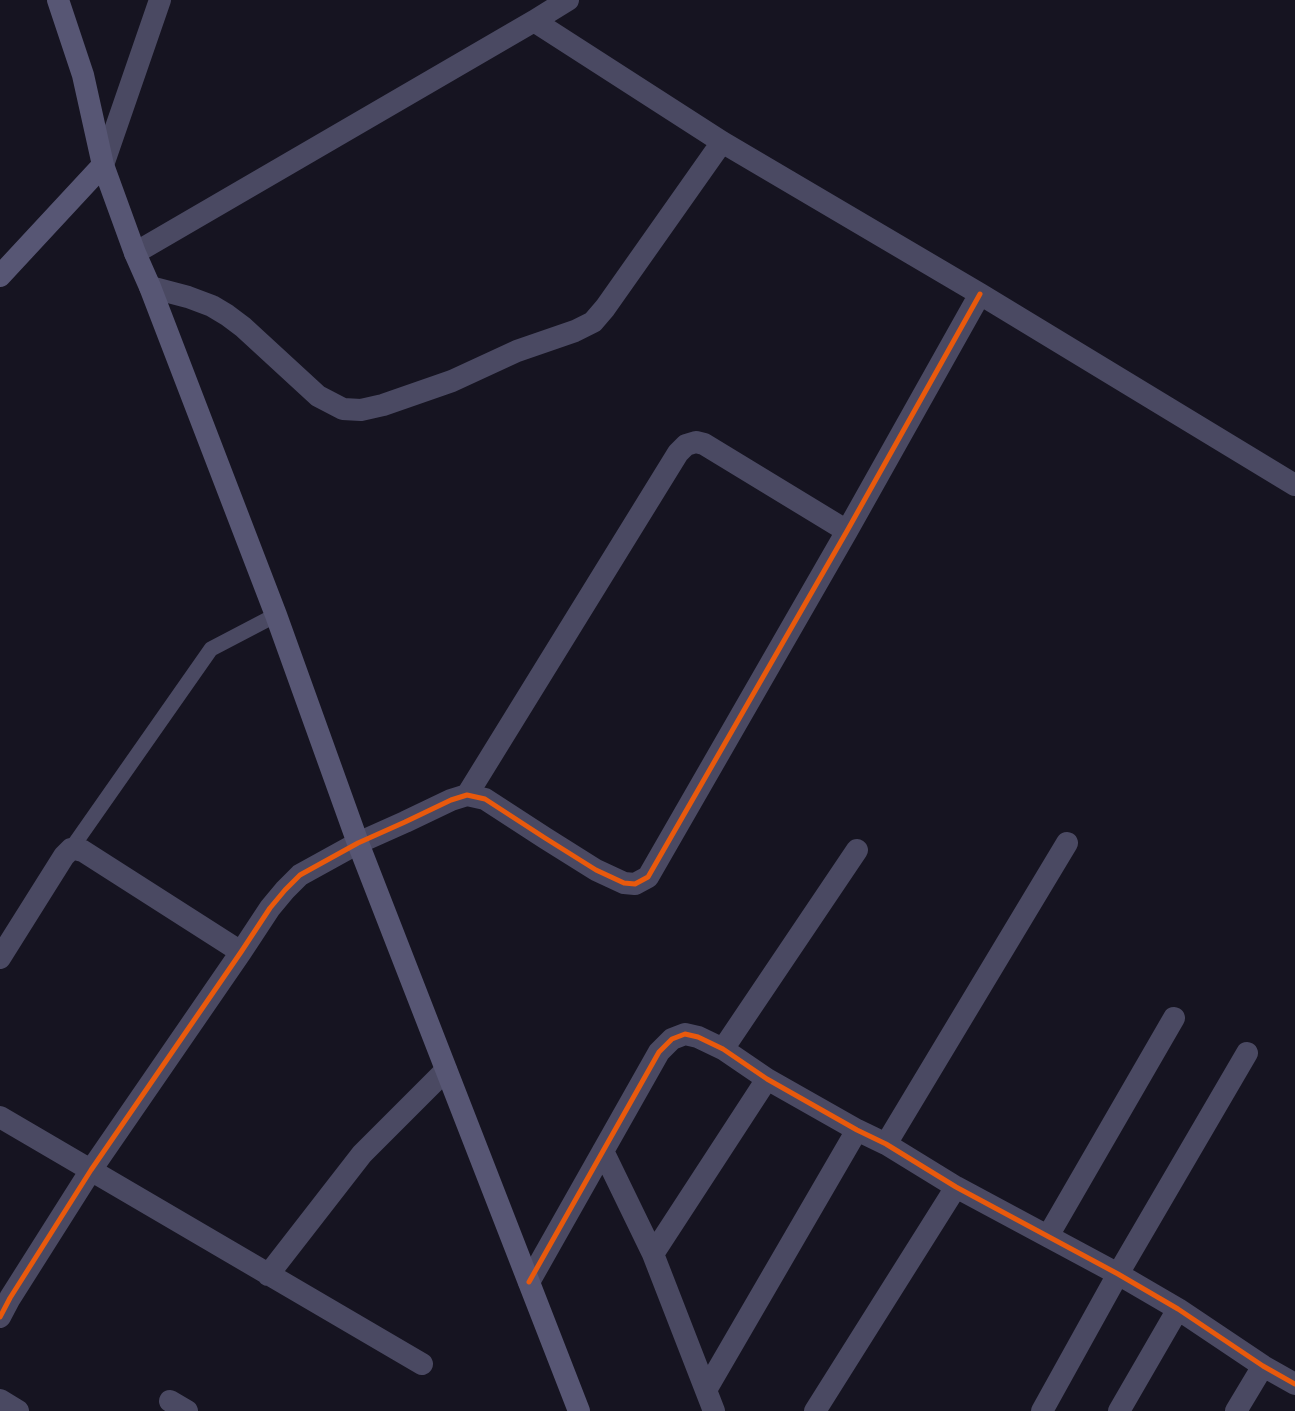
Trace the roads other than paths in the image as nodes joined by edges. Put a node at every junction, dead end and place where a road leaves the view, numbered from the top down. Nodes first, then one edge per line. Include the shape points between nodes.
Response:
1 (58, 0) edge
2 (160, 0) edge
3 (568, 0) edge
4 (534, 21) junction
5 (722, 142) junction
6 (103, 165) junction
7 (135, 253) junction
8 (0, 276) edge
9 (150, 287) junction
10 (980, 294) junction
11 (1295, 485) edge
12 (847, 530) junction
13 (276, 615) junction
14 (467, 795) junction
15 (358, 843) junction
16 (1067, 843) dead end
17 (71, 849) junction
18 (856, 850) dead end
19 (242, 952) junction
20 (0, 958) edge
21 (1174, 1018) dead end
22 (723, 1049) junction
23 (1247, 1054) dead end
24 (446, 1070) junction
25 (767, 1079) junction
26 (0, 1117) edge
27 (857, 1130) junction
28 (886, 1144) junction
29 (602, 1151) junction
30 (91, 1170) junction
31 (956, 1187) junction
32 (1048, 1236) junction
33 (653, 1254) junction
34 (1118, 1274) junction
35 (268, 1275) junction
36 (528, 1282) junction
37 (3, 1302) edge
38 (1178, 1309) junction
39 (422, 1364) dead end
40 (1263, 1366) junction
41 (1295, 1384) edge
42 (706, 1390) junction
43 (0, 1400) edge
44 (18, 1411) edge
45 (579, 1411) edge
46 (714, 1411) edge
47 (815, 1411) edge
48 (1042, 1411) edge
49 (1118, 1411) edge
50 (1236, 1411) edge

1 - 6 main road via 82,75
2 - 6 street
3 - 4 street
4 - 5 street
4 - 7 street
5 - 9 street via 594,322 517,351 452,381 382,405 361,410 343,409 318,396 227,315 188,297
5 - 10 street
6 - 7 main road
6 - 8 main road
7 - 9 main road
9 - 13 main road
10 - 11 street
10 - 12 street
12 - 14 street via 704,444 696,442 686,445 678,453
12 - 14 street via 648,877 641,882 624,883 596,870 485,799
13 - 15 main road
13 - 17 lane via 211,649
14 - 15 street
15 - 19 street via 300,876 270,908
15 - 24 main road
16 - 28 street
17 - 19 street via 83,851
17 - 20 street via 64,856
18 - 22 street
19 - 30 street
21 - 32 street
22 - 25 street
22 - 29 street via 685,1034 672,1039 659,1052
23 - 34 street
24 - 35 street via 362,1154
24 - 36 main road
25 - 27 street
25 - 33 street
26 - 30 street
27 - 28 street
27 - 42 street
28 - 31 street
29 - 33 street
29 - 36 street
30 - 35 street
30 - 37 street
31 - 32 street
31 - 47 street
32 - 34 street
33 - 42 street
34 - 38 street
34 - 48 street
35 - 39 street
36 - 45 main road
38 - 40 street
38 - 49 street
40 - 41 street
40 - 50 street
42 - 46 street
43 - 44 street

